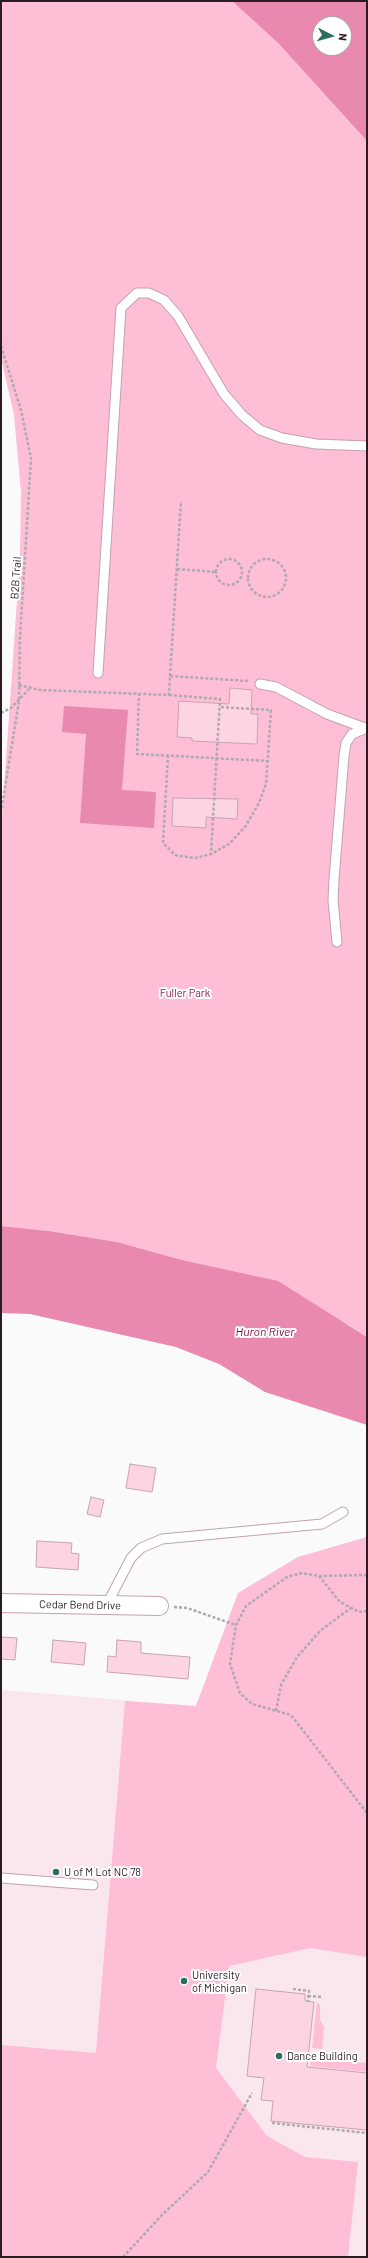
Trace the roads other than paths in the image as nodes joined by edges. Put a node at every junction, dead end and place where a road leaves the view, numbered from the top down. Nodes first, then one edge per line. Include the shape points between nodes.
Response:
1 (367, 446) edge
2 (98, 673) dead end
3 (260, 684) road end
4 (366, 728) edge
5 (337, 942) dead end
6 (343, 1512) dead end
7 (1, 1603) edge
8 (106, 1606) junction
9 (159, 1606) road end
10 (1, 1878) edge
11 (93, 1885) dead end

1 - 2 lane via 316,444 282,438 260,430 242,415 224,394 178,316 164,300 149,293 137,293 120,308
3 - 4 lane via 276,687 327,714
4 - 5 lane via 352,734 346,743 344,756 334,886
6 - 8 lane via 322,1524 162,1539 141,1548 131,1558
7 - 8 street, Cedar Bend Drive
8 - 9 street, Cedar Bend Drive
10 - 11 lane

